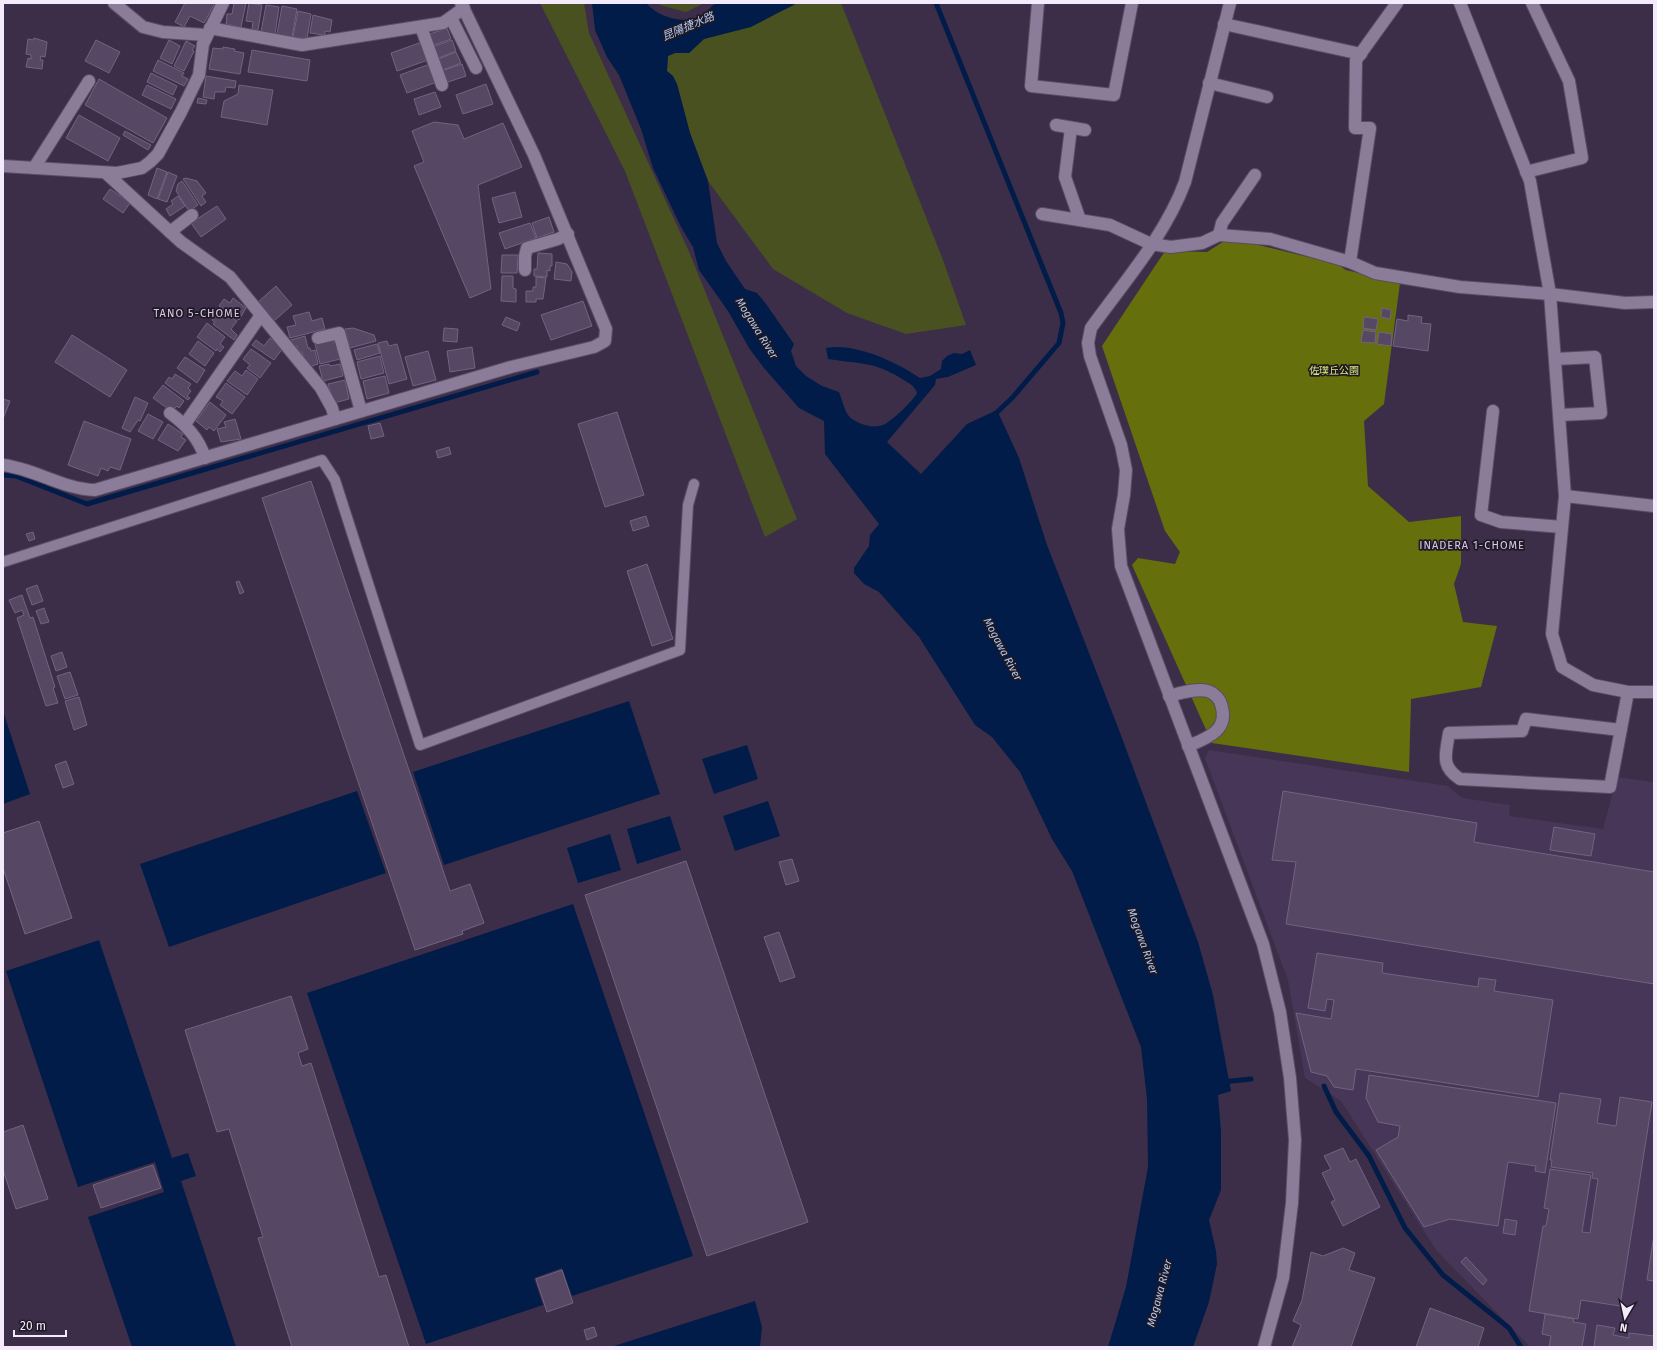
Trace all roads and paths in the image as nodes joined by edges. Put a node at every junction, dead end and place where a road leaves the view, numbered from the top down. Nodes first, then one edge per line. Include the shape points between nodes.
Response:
1 (114, 3) edge
2 (223, 3) edge
3 (1038, 3) edge
4 (1132, 3) edge
5 (1230, 3) edge
6 (1397, 3) edge
7 (1460, 3) edge
8 (1532, 3) edge
9 (463, 5) edge
10 (451, 18) junction
11 (1224, 24) junction
12 (421, 27) junction
13 (208, 32) junction
14 (1360, 54) junction
15 (476, 68) dead end
16 (89, 81) dead end
17 (1209, 83) junction
18 (442, 85) dead end
19 (1267, 97) dead end
20 (1056, 125) dead end
21 (1071, 128) junction
22 (1085, 130) dead end
23 (3, 166) edge
24 (34, 168) junction
25 (1526, 172) junction
26 (106, 173) junction
27 (1255, 175) dead end
28 (1042, 214) dead end
29 (192, 215) dead end
30 (1080, 220) junction
31 (170, 232) junction
32 (568, 234) junction
33 (1220, 235) junction
34 (1151, 244) junction
35 (1350, 262) junction
36 (525, 270) dead end
37 (1550, 294) junction
38 (1654, 302) edge
39 (261, 315) junction
40 (318, 338) dead end
41 (1556, 359) junction
42 (361, 411) junction
43 (1493, 411) dead end
44 (170, 413) dead end
45 (1560, 415) junction
46 (335, 419) junction
47 (185, 424) junction
48 (205, 458) junction
49 (3, 465) edge
50 (694, 484) dead end
51 (1565, 496) junction
52 (1654, 506) edge
53 (1562, 527) junction
54 (3, 562) edge
55 (1628, 692) junction
56 (1654, 692) edge
57 (1169, 696) junction
58 (1621, 730) junction
59 (1188, 746) junction
60 (1264, 1347) edge

1 - 13 street via 143,27 163,32
2 - 13 street
3 - 4 street via 1031,86 1114,95
5 - 11 street
6 - 14 street
7 - 25 street
8 - 25 street via 1570,81 1582,158
9 - 10 street
9 - 32 street via 534,155
10 - 12 street via 443,23
10 - 15 street
11 - 14 street
11 - 17 street
12 - 13 street via 302,45
12 - 18 street
13 - 26 street via 203,44 199,75 158,154 142,168
14 - 35 street via 1356,60 1355,128 1370,128
16 - 24 street
17 - 19 street
17 - 34 street via 1185,182 1177,202
20 - 21 street
21 - 22 street
21 - 30 street via 1065,177
23 - 24 street
24 - 26 street
25 - 37 street via 1530,181
26 - 31 street
27 - 33 street via 1222,223
28 - 30 street
29 - 31 street
30 - 34 street via 1110,225
31 - 39 street via 230,277
32 - 36 street via 527,248
32 - 42 street via 606,329 605,340 594,348 518,365
33 - 34 street via 1202,243 1171,247
33 - 35 street via 1270,239
34 - 57 street via 1091,328 1088,343 1090,356 1121,445 1126,470 1118,529 1121,566
35 - 37 street via 1375,273 1460,287
37 - 38 street via 1625,303
37 - 41 street
39 - 46 street via 321,388
39 - 47 street
40 - 42 street via 337,328
41 - 45 street
41 - 45 street via 1595,357 1600,413
42 - 46 street
43 - 53 street via 1480,516 1500,522
44 - 47 street
45 - 51 street
46 - 48 street
47 - 48 street via 202,446
48 - 49 street via 95,490 82,490
50 - 54 lane via 688,505 680,650 420,745 336,480 322,460
51 - 52 street
51 - 53 street
53 - 55 street via 1552,634 1562,667 1593,685
55 - 56 street
55 - 58 street
57 - 59 street
57 - 59 street via 1195,690 1209,692 1220,700 1224,712 1221,725 1208,738
58 - 58 street via 1610,787 1460,779 1450,772 1445,757 1449,733 1522,731 1526,719
59 - 60 street via 1263,944 1280,1012 1290,1078 1295,1140 1292,1203 1284,1278

